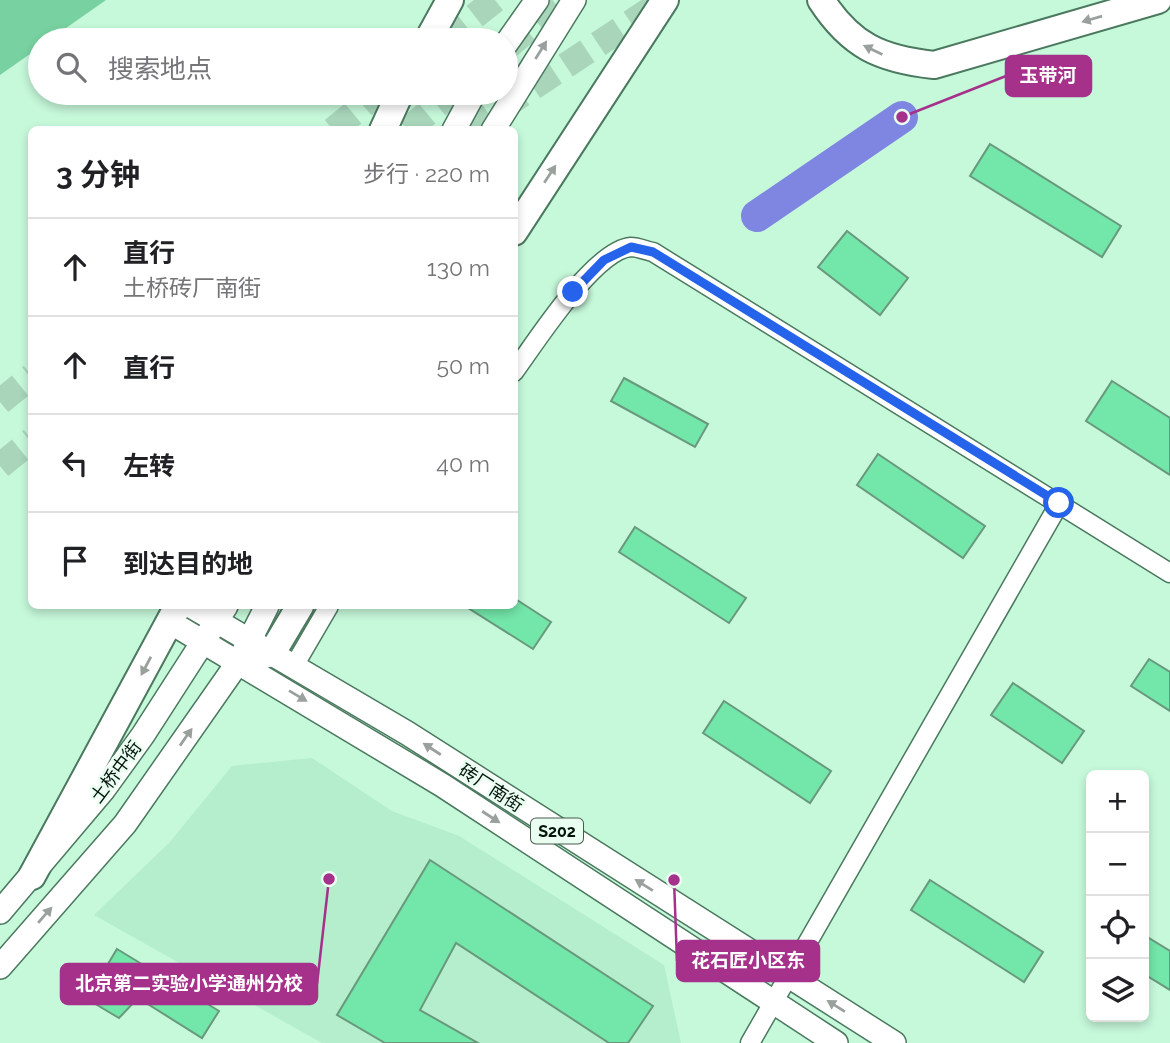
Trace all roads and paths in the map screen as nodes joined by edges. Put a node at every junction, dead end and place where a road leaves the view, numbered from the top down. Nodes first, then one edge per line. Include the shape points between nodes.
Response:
1 (450, 0) edge
2 (537, 0) edge
3 (574, 0) edge
4 (665, 0) edge
5 (821, 0) edge
6 (1157, 0) edge
7 (435, 28) edge
8 (517, 28) edge
9 (518, 90) edge
10 (394, 105) edge
11 (468, 105) edge
12 (509, 105) edge
13 (385, 126) edge
14 (456, 126) edge
15 (495, 126) edge
16 (518, 226) edge
17 (518, 367) edge
18 (1059, 503) junction
19 (1170, 573) edge
20 (267, 609) edge
21 (297, 609) edge
22 (325, 609) edge
23 (180, 611) edge
24 (222, 613) edge
25 (205, 642) junction
26 (264, 655) junction
27 (32, 876) junction
28 (0, 912) edge
29 (0, 967) edge
30 (789, 976) junction
31 (774, 1002) junction
32 (750, 1043) edge
33 (836, 1043) edge
34 (894, 1043) edge

1 - 7 highway
2 - 8 main road
9 -> 3 main road
16 -> 4 highway
6 -> 5 highway via 934,65 873,51 837,24
10 - 13 highway
11 - 14 main road
15 -> 12 main road
17 - 18 street via 573,292 604,260 631,247 653,252
18 - 19 street
18 - 30 street
20 - 26 main road
21 - 26 highway
22 - 26 street
23 - 24 main road, 砖厂南街 / S202
23 - 25 main road, 砖厂南街 / S202
23 -> 27 highway
24 - 25 main road, 土桥中街
24 - 26 main road, 砖厂南街 / S202
25 - 26 main road, 砖厂南街 / S202
25 - 27 main road, 土桥中街 via 104,789
29 -> 26 main road
30 -> 26 main road, 砖厂南街 / S202 via 407,733
26 -> 31 main road, 砖厂南街 / S202 via 442,785
27 - 28 main road, 土桥中街
30 - 31 street
34 -> 30 main road, 砖厂南街 / S202
31 - 32 street
31 - 33 main road, 砖厂南街 / S202

